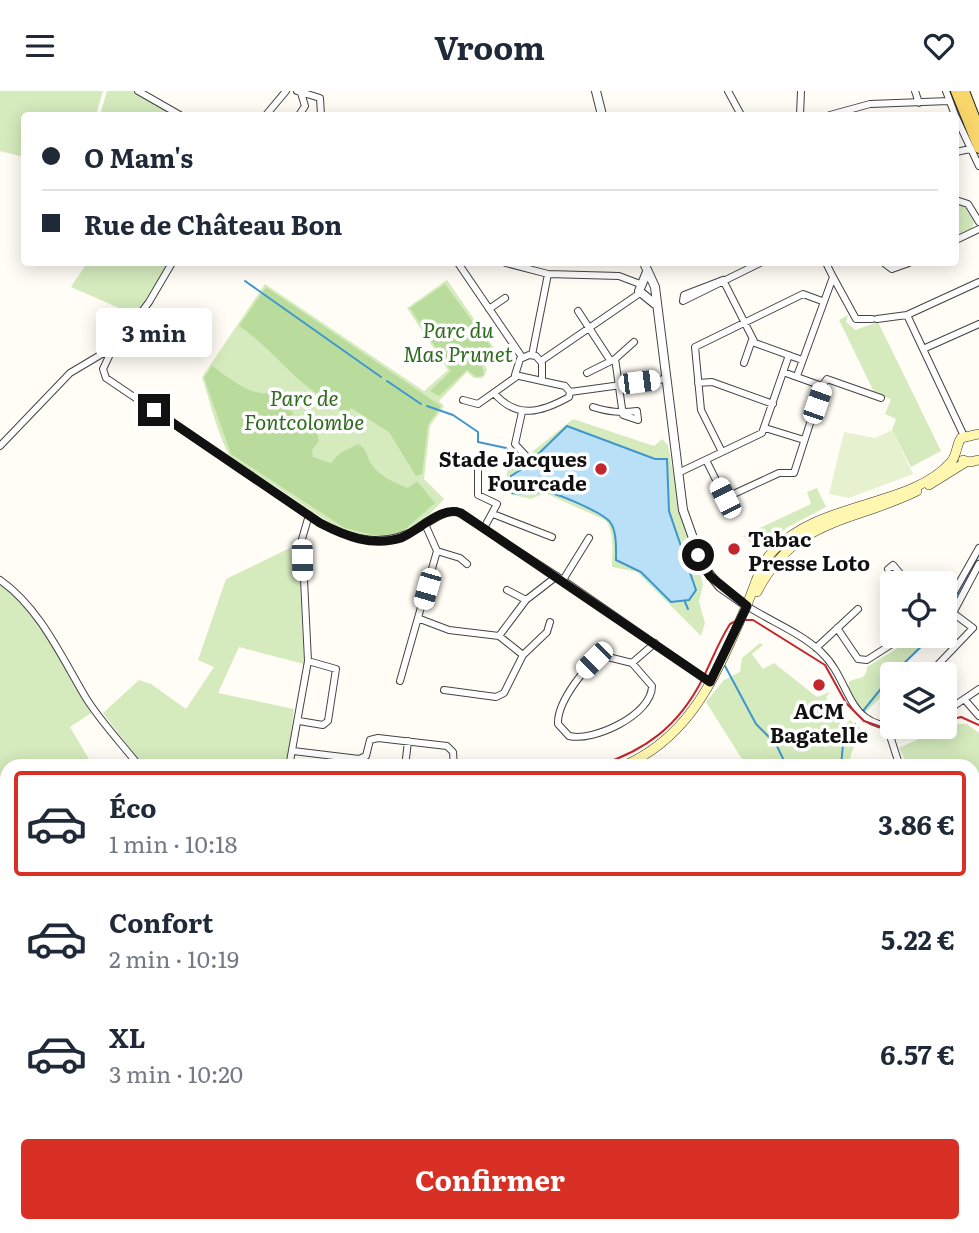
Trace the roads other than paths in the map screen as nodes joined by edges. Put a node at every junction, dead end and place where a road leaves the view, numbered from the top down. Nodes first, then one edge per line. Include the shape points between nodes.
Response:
1 (138, 91) edge
2 (286, 91) edge
3 (596, 91) edge
4 (728, 91) edge
5 (801, 91) edge
6 (915, 91) edge
7 (946, 91) edge
8 (964, 91) edge
9 (299, 92) edge
10 (953, 96) edge
11 (919, 103) junction
12 (175, 112) edge
13 (268, 112) edge
14 (301, 112) edge
15 (321, 112) edge
16 (601, 112) edge
17 (739, 112) edge
18 (800, 112) edge
19 (841, 112) edge
20 (959, 123) edge
21 (977, 125) edge
22 (974, 148) edge
23 (979, 166) edge
24 (959, 201) edge
25 (979, 222) edge
26 (979, 229) edge
27 (959, 239) edge
28 (170, 266) edge
29 (460, 266) edge
30 (517, 266) edge
31 (753, 266) edge
32 (828, 266) edge
33 (646, 267) edge
34 (548, 274) junction
35 (833, 277) junction
36 (723, 279) junction
37 (979, 282) edge
38 (645, 289) junction
39 (505, 299) dead end
40 (822, 301) junction
41 (489, 309) junction
42 (578, 311) dead end
43 (907, 315) junction
44 (744, 323) junction
45 (979, 324) edge
46 (590, 328) junction
47 (752, 340) junction
48 (634, 342) dead end
49 (112, 349) junction
50 (923, 349) junction
51 (532, 355) junction
52 (789, 355) junction
53 (522, 357) junction
54 (613, 359) junction
55 (802, 360) junction
56 (541, 361) junction
57 (744, 363) dead end
58 (783, 372) junction
59 (587, 373) dead end
60 (796, 376) junction
61 (516, 377) junction
62 (665, 379) junction
63 (542, 381) junction
64 (698, 383) junction
65 (619, 385) junction
66 (822, 386) junction
67 (569, 392) junction
68 (494, 393) junction
69 (881, 398) dead end
70 (463, 400) dead end
71 (773, 404) junction
72 (593, 407) dead end
73 (522, 411) junction
74 (765, 428) junction
75 (974, 435) edge
76 (804, 440) junction
77 (0, 446) edge
78 (957, 449) junction
79 (722, 452) junction
80 (527, 457) dead end
81 (706, 460) junction
82 (979, 460) edge
83 (966, 461) junction
84 (478, 469) dead end
85 (678, 473) junction
86 (309, 515) junction
87 (493, 515) junction
88 (425, 524) junction
89 (484, 528) junction
90 (552, 537) dead end
91 (589, 538) dead end
92 (979, 548) edge
93 (438, 551) junction
94 (467, 564) dead end
95 (979, 564) edge
96 (888, 569) dead end
97 (899, 571) edge
98 (560, 578) junction
99 (0, 580) edge
100 (507, 590) dead end
101 (957, 592) edge
102 (957, 596) edge
103 (526, 600) junction
104 (747, 606) junction
105 (858, 609) dead end
106 (957, 616) edge
107 (420, 619) junction
108 (550, 622) dead end
109 (837, 628) junction
110 (499, 636) junction
111 (655, 643) junction
112 (957, 645) edge
113 (816, 648) junction
114 (886, 648) edge
115 (954, 648) edge
116 (523, 655) junction
117 (308, 661) junction
118 (941, 662) edge
119 (632, 663) junction
120 (400, 681) dead end
121 (710, 682) junction
122 (979, 689) edge
123 (444, 690) dead end
124 (965, 700) junction
125 (957, 705) edge
126 (979, 716) edge
127 (299, 721) junction
128 (880, 724) edge
129 (891, 739) edge
130 (408, 741) junction
131 (293, 751) junction
132 (134, 759) edge
133 (291, 759) edge
134 (406, 759) edge
135 (454, 759) edge
136 (637, 759) edge
137 (897, 759) edge

1 - 12 street
2 - 13 street
3 - 16 street
4 - 17 street
5 - 18 street
6 - 11 street
7 - 10 street
8 - 21 main road
9 - 14 street via 305,106
9 - 15 street via 322,100
10 - 11 street
10 - 22 main road
11 - 19 street via 870,104
20 - 22 street
22 - 23 street
24 - 25 street via 968,204
26 - 27 street
28 - 49 street
29 - 41 street
30 - 34 street
31 - 36 street
32 - 35 street
33 - 38 street
34 - 38 street via 619,277
34 - 51 street
35 - 40 street
35 - 43 street via 856,319
36 - 36 street via 684,295 682,301
36 - 44 street
37 - 43 street
38 - 46 street
38 - 62 street via 655,304
39 - 41 street
40 - 44 street via 803,294
40 - 55 street
41 - 53 street
42 - 46 street
43 - 50 street
44 - 47 street
44 - 64 street via 696,346
45 - 50 street
46 - 54 street
46 - 56 street
47 - 52 street
47 - 57 street
48 - 54 street
49 - 77 street via 69,373
49 - 86 street via 103,369 106,378
50 - 75 street
51 - 53 street
51 - 56 street
52 - 55 street
52 - 58 street
53 - 61 street
54 - 59 street
54 - 65 street
55 - 60 street
56 - 63 street
58 - 60 street
58 - 71 street
60 - 66 street
61 - 63 street
61 - 68 street
62 - 65 street
62 - 85 street
63 - 67 street via 565,386
64 - 71 street via 712,382
64 - 79 street via 701,410
65 - 67 street
65 - 72 street via 623,413
66 - 69 street via 827,380
66 - 76 street
67 - 73 street via 569,397 548,409
68 - 70 street via 478,404
68 - 73 street
71 - 74 street
73 - 80 street via 515,444
74 - 76 street
74 - 79 street
75 - 78 main road
76 - 81 street via 792,475 779,474 727,498
78 - 83 main road
78 - 104 main road via 948,465 917,485 822,518 792,535 767,558
79 - 81 street
81 - 85 street
82 - 83 main road
83 - 104 main road via 895,502 835,521 798,540 771,566
84 - 87 street via 478,495 495,500
85 - 104 street via 684,510 703,566
86 - 88 street via 342,534 375,542 401,538
86 - 117 street via 302,539
87 - 89 street
87 - 90 street
88 - 89 street via 456,511
88 - 93 street
89 - 98 street
91 - 98 street
92 - 101 street
93 - 94 street
93 - 107 street
95 - 102 street
96 - 97 street via 894,565
98 - 103 street
98 - 111 street
99 - 132 street via 35,617 87,699
100 - 103 street
103 - 110 street
104 - 113 street
104 - 121 main road
105 - 109 street
106 - 112 street via 972,630
107 - 110 street via 449,631
107 - 120 street
108 - 116 street via 547,632
109 - 113 street
109 - 114 street via 858,659 867,660
110 - 116 street
111 - 119 street
111 - 121 street
113 - 128 street via 833,667 848,700
115 - 118 street
116 - 123 street via 500,696
117 - 127 street
117 - 127 street via 335,669 330,709 323,725
119 - 119 street via 614,657 594,660 559,714 563,732 576,738 592,735 636,712 650,697 652,686
121 - 136 main road via 672,736
122 - 124 street
124 - 125 street
124 - 126 street
127 - 131 street
129 - 137 street
130 - 131 street via 372,739 366,756 359,759
130 - 134 street
130 - 135 street via 447,745
131 - 133 street

